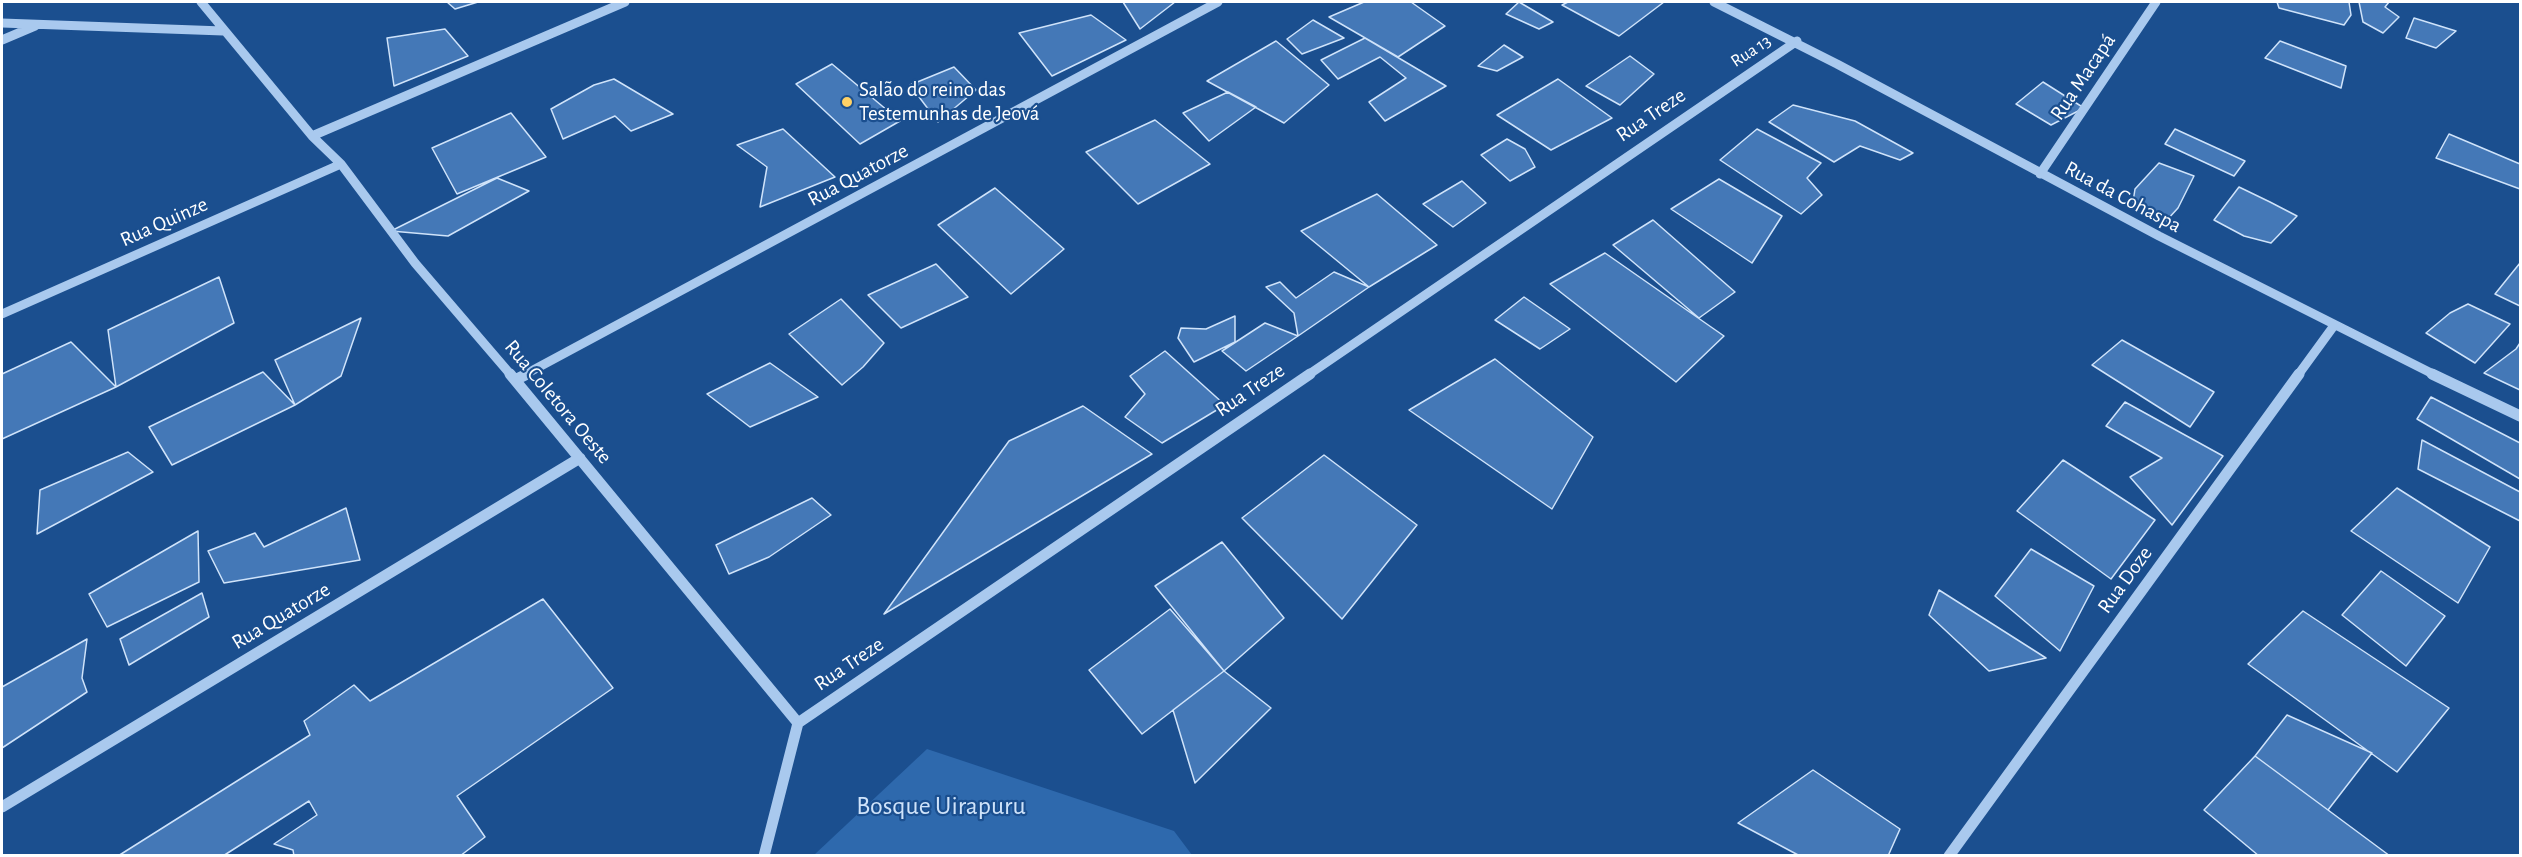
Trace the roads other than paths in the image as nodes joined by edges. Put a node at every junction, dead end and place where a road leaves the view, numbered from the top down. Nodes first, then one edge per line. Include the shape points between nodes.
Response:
1 (201, 2) edge
2 (625, 2) edge
3 (1218, 2) edge
4 (1714, 2) edge
5 (2156, 2) edge
6 (2, 23) edge
7 (38, 25) junction
8 (223, 31) junction
9 (2, 40) edge
10 (1797, 41) junction
11 (1724, 89) joint
12 (312, 136) junction
13 (341, 164) junction
14 (2040, 174) junction
15 (2, 314) edge
16 (2333, 327) junction
17 (515, 380) junction
18 (2520, 416) edge
19 (580, 458) junction
20 (798, 723) junction
21 (2, 807) edge
22 (764, 855) edge
23 (1949, 855) edge

1 - 8 street, Rua Coletora Oeste
2 - 12 street
3 - 17 street, Rua Quatorze
4 - 10 street, Rua da Cohaspa
5 - 14 street, Rua Macapá
6 - 7 street
7 - 8 street
7 - 9 street
8 - 12 street, Rua Coletora Oeste
10 - 11 street, Rua 13
10 - 14 street, Rua da Cohaspa
11 - 20 street, Rua Treze
12 - 13 street, Rua Coletora Oeste
13 - 15 street, Rua Quinze
13 - 17 street, Rua Coletora Oeste via 415,263
14 - 16 street, Rua da Cohaspa
16 - 18 street, Rua da Cohaspa
16 - 23 street, Rua Doze
17 - 19 street, Rua Coletora Oeste
19 - 20 street, Rua Coletora Oeste
19 - 21 street, Rua Quatorze
20 - 22 street

